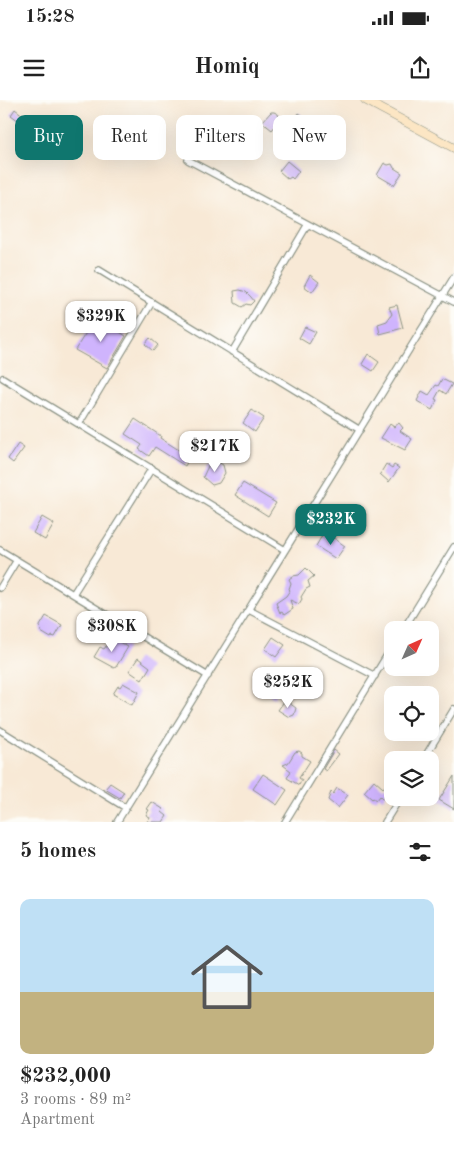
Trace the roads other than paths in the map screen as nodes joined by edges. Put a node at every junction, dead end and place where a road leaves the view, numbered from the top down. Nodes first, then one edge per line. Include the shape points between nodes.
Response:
1 (365, 100) edge
2 (454, 148) edge
3 (188, 160) dead end
4 (308, 224) junction
5 (99, 270) dead end
6 (454, 277) edge
7 (442, 296) junction
8 (152, 302) junction
9 (454, 302) edge
10 (232, 352) junction
11 (3, 378) dead end
12 (79, 424) junction
13 (360, 430) junction
14 (152, 468) junction
15 (454, 547) edge
16 (0, 550) edge
17 (286, 550) junction
18 (17, 560) junction
19 (0, 588) edge
20 (73, 594) junction
21 (249, 610) junction
22 (409, 621) edge
23 (384, 661) edge
24 (208, 676) junction
25 (375, 676) junction
26 (454, 709) edge
27 (0, 730) edge
28 (428, 751) edge
29 (395, 806) edge
30 (126, 808) junction
31 (118, 822) edge
32 (285, 822) edge
33 (385, 822) edge

1 - 2 main road
3 - 4 street
4 - 7 street
4 - 10 street
5 - 8 street
6 - 7 street
7 - 9 street
7 - 13 street
8 - 10 street
8 - 12 street
10 - 13 street
11 - 12 street
12 - 14 street
13 - 17 street
14 - 17 street
14 - 20 street
15 - 22 street
16 - 18 street
17 - 21 street
18 - 19 street
18 - 20 street
20 - 24 street
21 - 24 street
21 - 25 street
23 - 25 street
24 - 30 street
25 - 32 street
26 - 28 street
27 - 30 street
29 - 33 street
30 - 31 street

